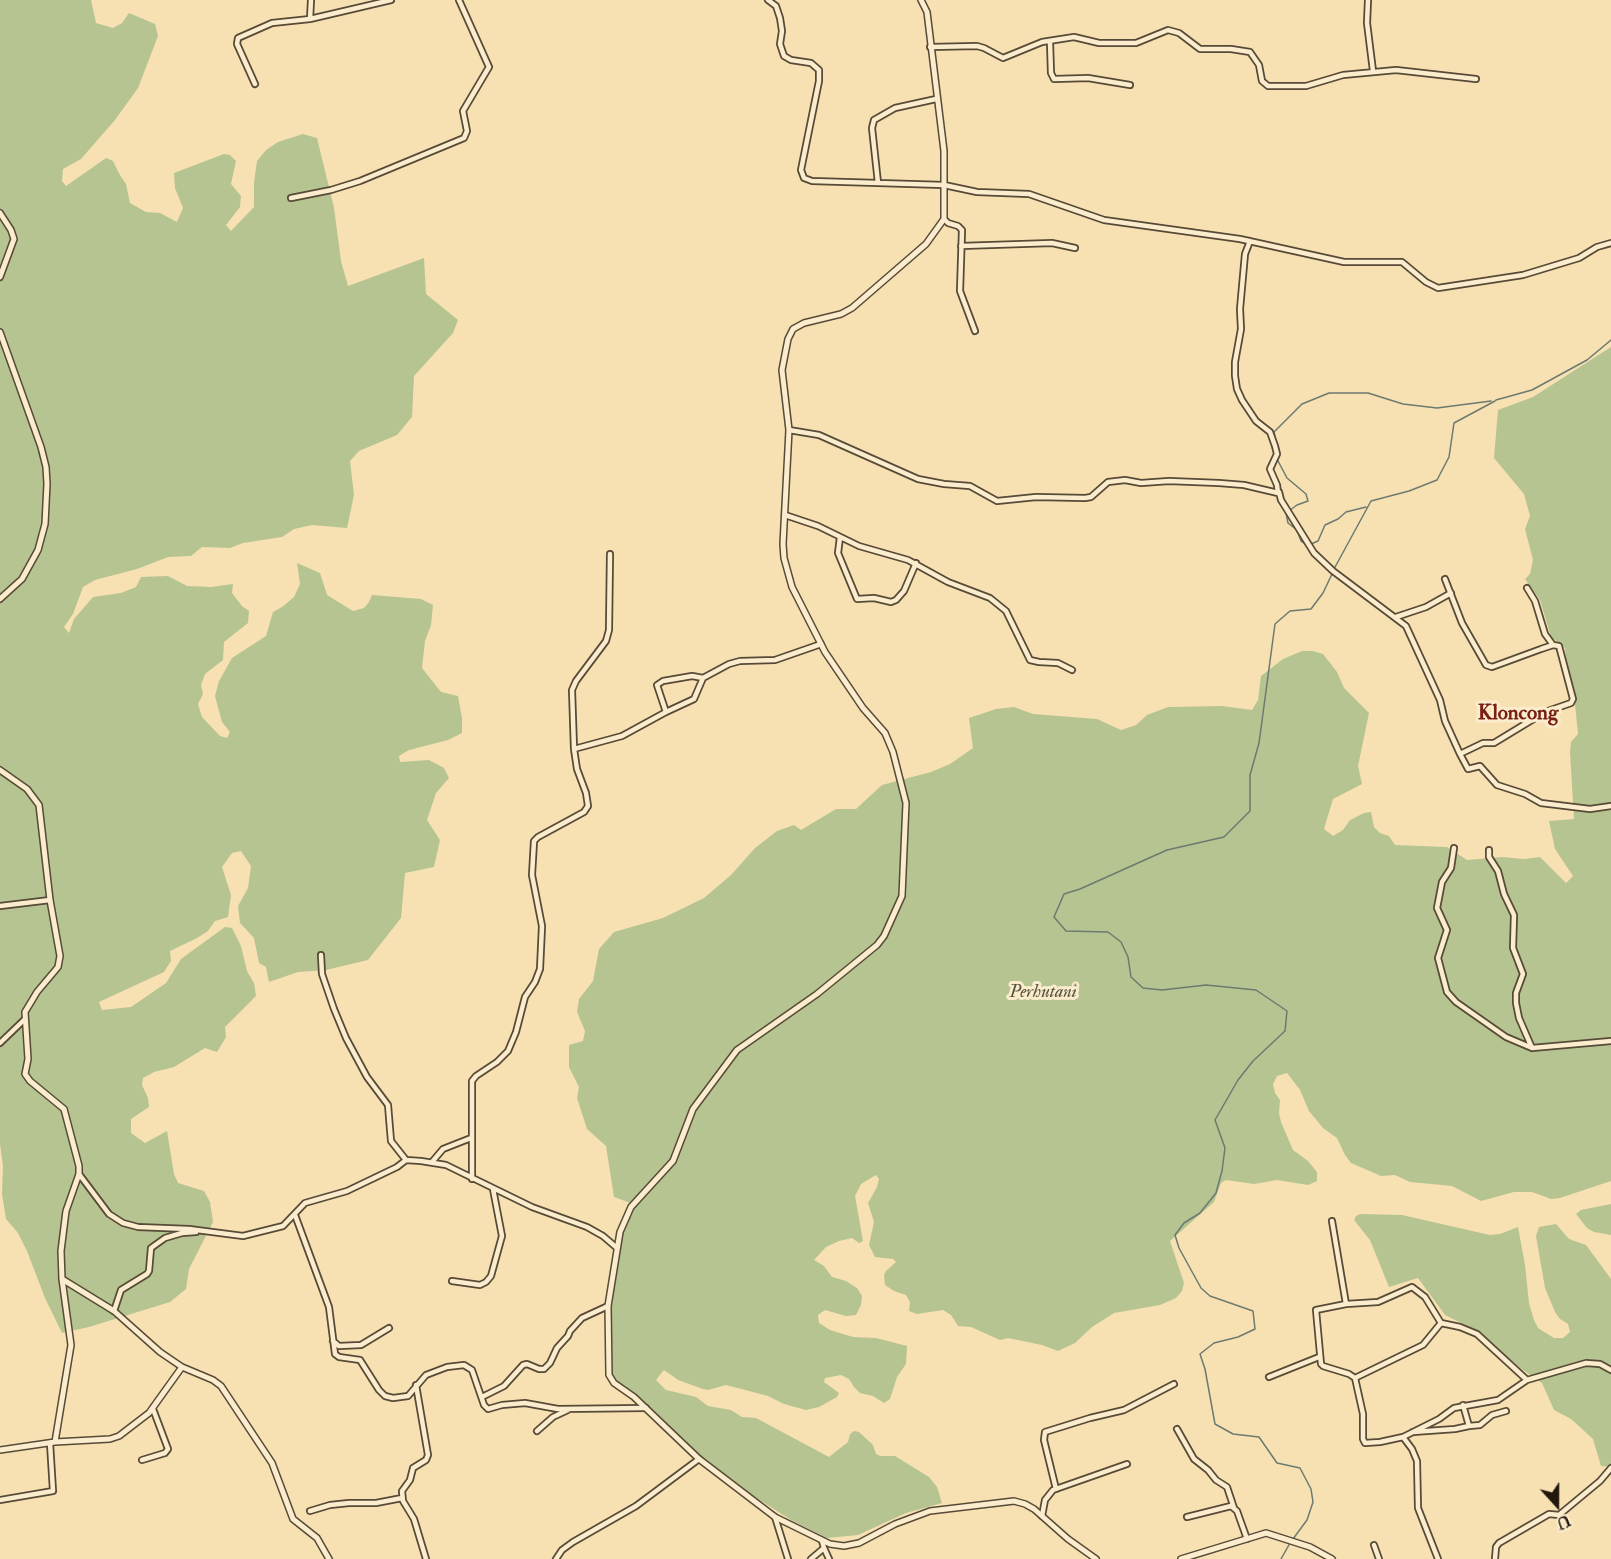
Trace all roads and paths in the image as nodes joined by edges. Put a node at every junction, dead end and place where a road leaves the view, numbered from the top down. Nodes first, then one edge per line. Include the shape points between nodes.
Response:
1 (311, 0) edge
2 (391, 0) edge
3 (459, 0) edge
4 (768, 0) edge
5 (921, 0) edge
6 (1368, 0) edge
7 (310, 19) junction
8 (1050, 42) junction
9 (930, 47) junction
10 (1373, 71) junction
11 (1476, 79) dead end
12 (255, 84) dead end
13 (1130, 85) dead end
14 (936, 99) junction
15 (878, 183) junction
16 (944, 185) junction
17 (291, 198) dead end
18 (0, 213) edge
19 (944, 219) junction
20 (1250, 241) junction
21 (1611, 243) edge
22 (961, 246) junction
23 (1076, 248) dead end
24 (0, 277) edge
25 (975, 331) dead end
26 (0, 332) edge
27 (789, 430) junction
28 (1279, 492) junction
29 (785, 514) junction
30 (840, 537) junction
31 (610, 554) dead end
32 (916, 563) junction
33 (1445, 579) dead end
34 (1527, 588) dead end
35 (1451, 593) junction
36 (0, 599) edge
37 (1396, 617) junction
38 (821, 644) junction
39 (1553, 645) junction
40 (1072, 670) dead end
41 (703, 678) junction
42 (666, 712) junction
43 (574, 749) junction
44 (1460, 754) junction
45 (0, 770) edge
46 (1611, 806) edge
47 (1454, 848) dead end
48 (1488, 850) dead end
49 (50, 900) junction
50 (0, 906) edge
51 (321, 955) dead end
52 (24, 1020) junction
53 (1611, 1041) edge
54 (0, 1043) edge
55 (1532, 1048) junction
56 (471, 1138) junction
57 (406, 1160) junction
58 (432, 1162) junction
59 (79, 1174) junction
60 (472, 1179) junction
61 (493, 1189) junction
62 (295, 1215) junction
63 (1332, 1221) dead end
64 (205, 1231) junction
65 (617, 1248) junction
66 (62, 1280) junction
67 (452, 1281) dead end
68 (1346, 1304) junction
69 (608, 1306) junction
70 (114, 1311) junction
71 (1441, 1323) junction
72 (389, 1328) dead end
73 (333, 1341) junction
74 (1319, 1357) junction
75 (182, 1367) junction
76 (1611, 1370) edge
77 (1269, 1377) dead end
78 (1355, 1378) junction
79 (1527, 1380) junction
80 (416, 1384) junction
81 (1174, 1384) dead end
82 (482, 1397) junction
83 (1463, 1405) junction
84 (646, 1408) junction
85 (153, 1409) junction
86 (570, 1409) junction
87 (1506, 1411) dead end
88 (1469, 1426) junction
89 (1177, 1429) dead end
90 (537, 1431) dead end
91 (1411, 1432) junction
92 (1403, 1437) junction
93 (53, 1443) junction
94 (0, 1450) edge
95 (699, 1459) junction
96 (142, 1460) dead end
97 (1126, 1464) dead end
98 (1611, 1468) edge
99 (1056, 1489) junction
100 (402, 1498) junction
101 (0, 1500) edge
102 (1234, 1508) junction
103 (310, 1511) dead end
104 (1042, 1516) junction
105 (775, 1517) junction
106 (1187, 1517) dead end
107 (1247, 1539) junction
108 (823, 1544) junction
109 (1374, 1545) dead end
110 (329, 1559) edge
111 (426, 1559) edge
112 (556, 1559) edge
113 (788, 1559) edge
114 (811, 1559) edge
115 (829, 1559) edge
116 (1096, 1559) edge
117 (1181, 1559) edge
118 (1332, 1559) edge
119 (1378, 1559) edge
120 (1438, 1559) edge
121 (1495, 1559) edge

1 - 7 street
2 - 7 street
3 - 17 street via 489,67 463,111 467,131 464,138 360,181
4 - 15 street via 776,6 780,18 782,53 790,60 811,63 819,70 802,175 812,181
5 - 9 street via 927,12
6 - 10 street
7 - 12 street via 272,23 238,38 237,44
8 - 9 street via 1004,58 977,46
8 - 10 street via 1074,37 1130,43 1141,42 1163,30 1174,31 1200,49 1250,52 1259,65 1263,83 1273,87 1306,86
8 - 13 street via 1054,79 1088,78
9 - 14 street
10 - 11 street via 1420,71
14 - 15 street via 894,108 874,120
14 - 16 street via 944,151
15 - 16 street
16 - 19 street
16 - 20 street via 977,192 1029,194 1104,220
18 - 24 street via 14,239
19 - 22 street via 961,228
19 - 27 street via 926,244 852,308 793,329 782,370
20 - 21 street via 1344,262 1402,262 1431,285 1442,288 1523,275 1579,258
20 - 28 street via 1245,254 1235,376 1242,400 1256,421 1270,432 1277,449 1270,469
22 - 23 street via 1052,243
22 - 25 street via 960,291
26 - 36 street via 41,447 47,484 45,524 38,550 22,579
27 - 28 street via 819,435 918,479 970,486 997,501 1085,498 1108,482 1125,480 1219,483
27 - 29 street
28 - 37 street via 1314,553
29 - 30 street
29 - 38 street via 783,544 787,571
30 - 32 street
30 - 32 street via 838,553 857,599 896,600
31 - 43 street via 609,630 606,641 572,690
32 - 40 street via 948,582 996,602 1006,611 1032,661 1058,663
33 - 35 street
34 - 39 street
35 - 37 street via 1426,608
35 - 39 street via 1466,630 1488,667
37 - 44 street via 1410,630
38 - 41 street via 775,660 735,662
38 - 65 street via 863,708 885,733 893,752 906,803 902,896 877,945 732,1056 693,1109 673,1161 631,1208
39 - 44 street via 1560,648 1571,703 1545,712 1494,743 1483,742
41 - 42 street via 694,699
41 - 42 street via 692,676 657,685
42 - 43 street via 622,736
43 - 56 street via 588,806 534,841 532,875 542,926 540,969 525,997 508,1051 474,1078
44 - 46 street via 1468,769 1480,766 1500,787 1540,803 1590,809
45 - 49 street via 27,789 39,804
47 - 55 street via 1437,908 1447,930 1438,958 1446,991 1482,1021
48 - 55 street via 1514,915 1513,948 1523,974 1516,1003
49 - 50 street
49 - 52 street via 60,962 28,1005
51 - 57 street via 322,974 346,1038 388,1105 391,1140
52 - 54 street
52 - 59 street via 26,1076 64,1109
53 - 55 street
56 - 58 street via 443,1149
56 - 60 street
57 - 58 street
57 - 62 street via 347,1191 308,1202
58 - 60 street
59 - 64 street via 118,1221 138,1227
59 - 66 street via 63,1227
60 - 61 street
61 - 65 street via 587,1227
61 - 67 street via 502,1236 490,1276 480,1285
62 - 64 street via 283,1226 250,1235
62 - 73 street via 329,1307
63 - 68 street
64 - 70 street via 165,1238 151,1248 147,1274 122,1290
65 - 69 street
66 - 70 street
66 - 93 street via 71,1345
68 - 71 street via 1383,1301 1414,1287
68 - 74 street via 1316,1310
69 - 82 street via 582,1318 544,1369 523,1365 504,1386
69 - 84 street via 609,1375
70 - 75 street
71 - 78 street via 1423,1345
71 - 79 street via 1477,1334
72 - 73 street via 361,1346 339,1346
73 - 80 street via 336,1355 359,1360 385,1396 408,1396
74 - 77 street
74 - 78 street via 1323,1366
75 - 85 street
75 - 110 street via 221,1386 268,1456 293,1519 317,1538
76 - 79 street via 1586,1363
78 - 92 street via 1364,1442
79 - 83 street via 1498,1400
80 - 82 street via 436,1370 468,1366
80 - 100 street via 429,1450 426,1460 413,1468 410,1480 402,1488
81 - 99 street via 1124,1410 1045,1432
82 - 86 street via 488,1409 525,1403
83 - 88 street
83 - 91 street
84 - 86 street
84 - 95 street
85 - 93 street via 115,1438
85 - 96 street via 168,1449
86 - 90 street
87 - 88 street via 1492,1415 1480,1425
88 - 91 street
89 - 102 street via 1194,1459 1227,1487
91 - 92 street
92 - 120 street via 1417,1461 1418,1508
93 - 94 street
93 - 101 street via 53,1491
95 - 105 street
95 - 112 street via 636,1506 573,1542
97 - 99 street
98 - 121 street via 1559,1515 1549,1514 1499,1543
99 - 104 street via 1045,1500
100 - 103 street via 330,1505
100 - 111 street via 414,1519
102 - 106 street
102 - 107 street
104 - 108 street via 1025,1504 1009,1502 930,1511 852,1545
104 - 116 street
105 - 108 street
105 - 113 street
107 - 117 street
107 - 118 street via 1266,1533
108 - 114 street
108 - 115 street
109 - 119 street

